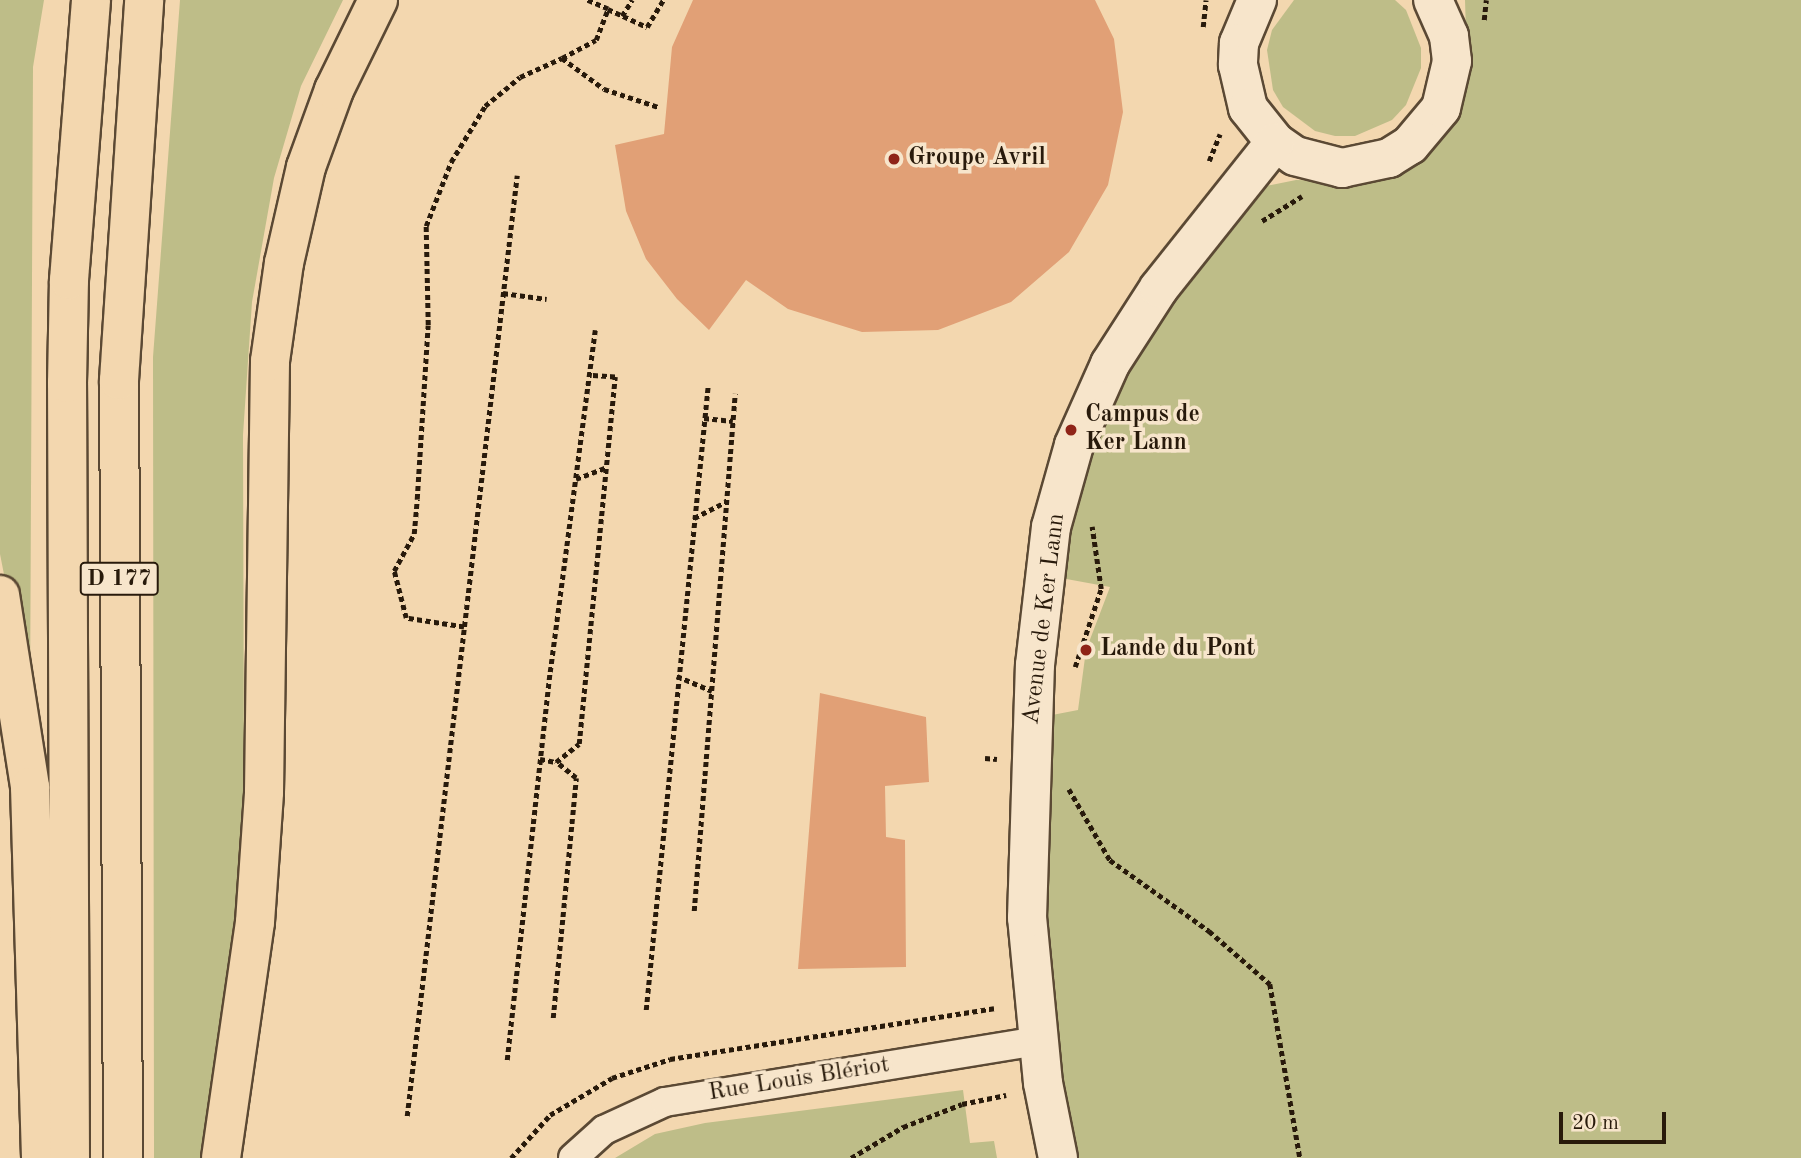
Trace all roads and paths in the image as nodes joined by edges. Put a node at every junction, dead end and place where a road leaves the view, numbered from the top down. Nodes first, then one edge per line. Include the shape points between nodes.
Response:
1 (91, 0) edge
2 (144, 0) edge
3 (378, 0) edge
4 (587, 0) edge
5 (632, 0) edge
6 (663, 0) edge
7 (1433, 0) edge
8 (1486, 0) edge
9 (1255, 1) edge
10 (608, 9) junction
11 (622, 16) junction
12 (1483, 33) dead end
13 (562, 58) junction
14 (658, 107) dead end
15 (1275, 142) junction
16 (517, 175) dead end
17 (1317, 198) dead end
18 (1254, 226) dead end
19 (503, 293) junction
20 (547, 299) dead end
21 (595, 330) dead end
22 (589, 375) junction
23 (708, 386) dead end
24 (735, 394) dead end
25 (704, 418) junction
26 (733, 421) junction
27 (605, 468) junction
28 (576, 479) junction
29 (726, 502) junction
30 (1090, 514) dead end
31 (693, 518) junction
32 (0, 595) edge
33 (464, 627) junction
34 (677, 676) junction
35 (1070, 681) dead end
36 (712, 691) junction
37 (985, 758) dead end
38 (540, 759) junction
39 (556, 762) junction
40 (1030, 764) junction
41 (694, 911) dead end
42 (646, 1010) dead end
43 (553, 1018) dead end
44 (1039, 1041) junction
45 (507, 1060) dead end
46 (1006, 1095) dead end
47 (407, 1116) dead end
48 (41, 1158) edge
49 (70, 1158) edge
50 (123, 1158) edge
51 (221, 1158) edge
52 (573, 1158) edge
53 (851, 1158) edge
54 (1058, 1158) edge
55 (1300, 1158) edge

1 - 49 highway, D 177 via 70,266 67,370
2 - 50 highway, D 177 via 119,380
3 - 51 highway via 334,90 306,167 284,263 270,361 264,792 255,922
4 - 10 path
5 - 11 path
6 - 11 path via 647,27
7 - 15 street via 1449,36 1449,85 1441,108 1410,145 1366,166 1342,167 1306,160
8 - 12 path
9 - 15 street via 1239,43 1241,87 1248,108
10 - 11 path
10 - 13 path via 596,40
13 - 14 path via 604,89
13 - 33 path via 520,77 485,106 451,162 426,226 428,326 414,534 394,571 406,618
15 - 40 street, Avenue de Ker Lann via 1159,288 1110,364 1074,445 1051,527
16 - 19 path
17 - 18 path via 1303,196
19 - 20 path
19 - 33 path
21 - 22 path
22 - 27 path via 615,377
22 - 28 path
23 - 25 path
24 - 26 path
25 - 26 path
25 - 31 path
26 - 29 path
27 - 28 path
27 - 39 path via 579,744
28 - 38 path
29 - 31 path
29 - 36 path
30 - 35 path via 1101,589
31 - 34 path
32 - 48 highway via 30,787
33 - 47 path
34 - 36 path
34 - 42 path
36 - 41 path
37 - 40 path
38 - 39 path
38 - 45 path
39 - 43 path via 576,778
40 - 44 street, Avenue de Ker Lann via 1027,918
40 - 55 path via 1057,767 1110,860 1209,930 1270,984
44 - 52 street, Rue Louis Blériot via 665,1102 604,1130
44 - 54 street, Avenue de Ker Lann
46 - 53 path via 961,1104 903,1127

